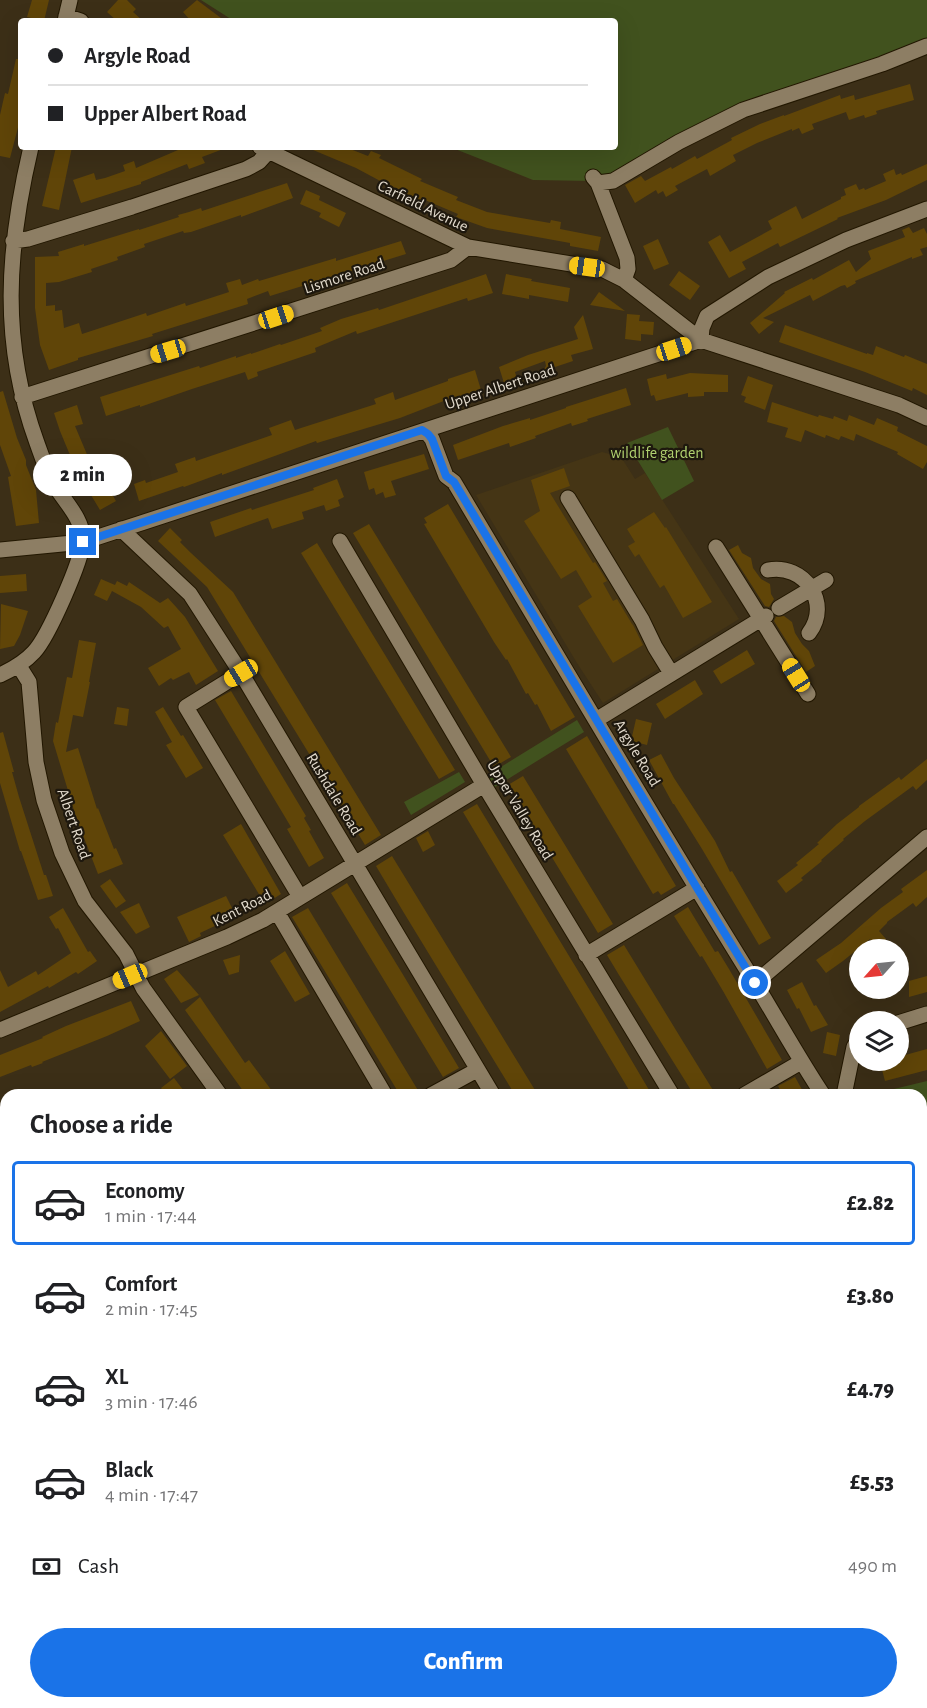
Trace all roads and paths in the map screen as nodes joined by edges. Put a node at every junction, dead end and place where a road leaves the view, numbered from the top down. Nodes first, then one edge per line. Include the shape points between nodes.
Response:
1 (70, 0) edge
2 (71, 18) edge
3 (927, 46) edge
4 (30, 150) edge
5 (265, 150) edge
6 (267, 150) edge
7 (927, 209) edge
8 (13, 241) junction
9 (468, 247) junction
10 (624, 280) junction
11 (701, 340) junction
12 (22, 397) junction
13 (927, 418) edge
14 (422, 430) junction
15 (568, 498) dead end
16 (122, 529) junction
17 (340, 541) dead end
18 (83, 542) junction
19 (716, 547) dead end
20 (0, 550) edge
21 (768, 570) dead end
22 (826, 580) dead end
23 (812, 589) junction
24 (769, 614) junction
25 (809, 633) dead end
26 (19, 666) junction
27 (241, 673) junction
28 (671, 673) junction
29 (0, 675) edge
30 (808, 694) dead end
31 (596, 720) junction
32 (484, 785) junction
33 (927, 837) edge
34 (354, 864) junction
35 (697, 888) junction
36 (300, 897) junction
37 (277, 912) junction
38 (586, 955) junction
39 (136, 973) junction
40 (755, 983) junction
41 (927, 1014) edge
42 (909, 1020) edge
43 (0, 1030) edge
44 (801, 1062) junction
45 (477, 1070) junction
46 (849, 1071) edge
47 (216, 1089) edge
48 (381, 1089) edge
49 (441, 1089) edge
50 (489, 1089) edge
51 (668, 1089) edge
52 (754, 1089) edge
53 (819, 1089) edge
54 (845, 1089) edge

1 - 2 street
3 - 10 street via 743,110 613,181 595,180 627,258
4 - 8 street
5 - 8 street via 259,162 246,169
6 - 9 street, Carfield Avenue
7 - 11 street via 846,240 768,278 707,316
8 - 12 street via 10,320
9 - 10 street, Carfield Avenue via 602,270
9 - 12 street, Lismore Road via 451,260
10 - 11 street, Carfield Avenue
11 - 13 street via 899,405
11 - 14 street, Upper Albert Road
12 - 18 street via 50,477 81,525
14 - 16 street, Upper Albert Road
14 - 31 street, Argyle Road via 432,439 446,476 454,482
15 - 28 street
16 - 18 street, Upper Albert Road
16 - 27 street, Rushdale Road via 190,594
17 - 32 street, Upper Valley Road
18 - 20 street, Upper Albert Road
18 - 26 street via 72,578 46,633
19 - 24 street
21 - 23 street via 788,571
22 - 23 street
23 - 24 street
23 - 25 street via 818,615
24 - 28 street
24 - 30 street
26 - 29 street
26 - 39 street, Albert Road via 29,682 36,762 62,853 85,901
27 - 34 street, Rushdale Road
27 - 36 street via 186,707
28 - 31 street
31 - 35 street, Argyle Road
32 - 34 street, Kent Road
32 - 38 street, Upper Valley Road
33 - 40 street
34 - 36 street, Kent Road
34 - 45 street, Rushdale Road
35 - 38 street
35 - 40 street, Argyle Road
36 - 37 street, Kent Road
37 - 39 street, Kent Road via 227,937
37 - 48 street
38 - 51 street, Upper Valley Road
39 - 43 street, Kent Road
39 - 47 street, Albert Road
40 - 44 street, Argyle Road
41 - 42 street
44 - 52 street
44 - 53 street, Argyle Road
45 - 49 street
45 - 50 street, Rushdale Road
46 - 54 street

